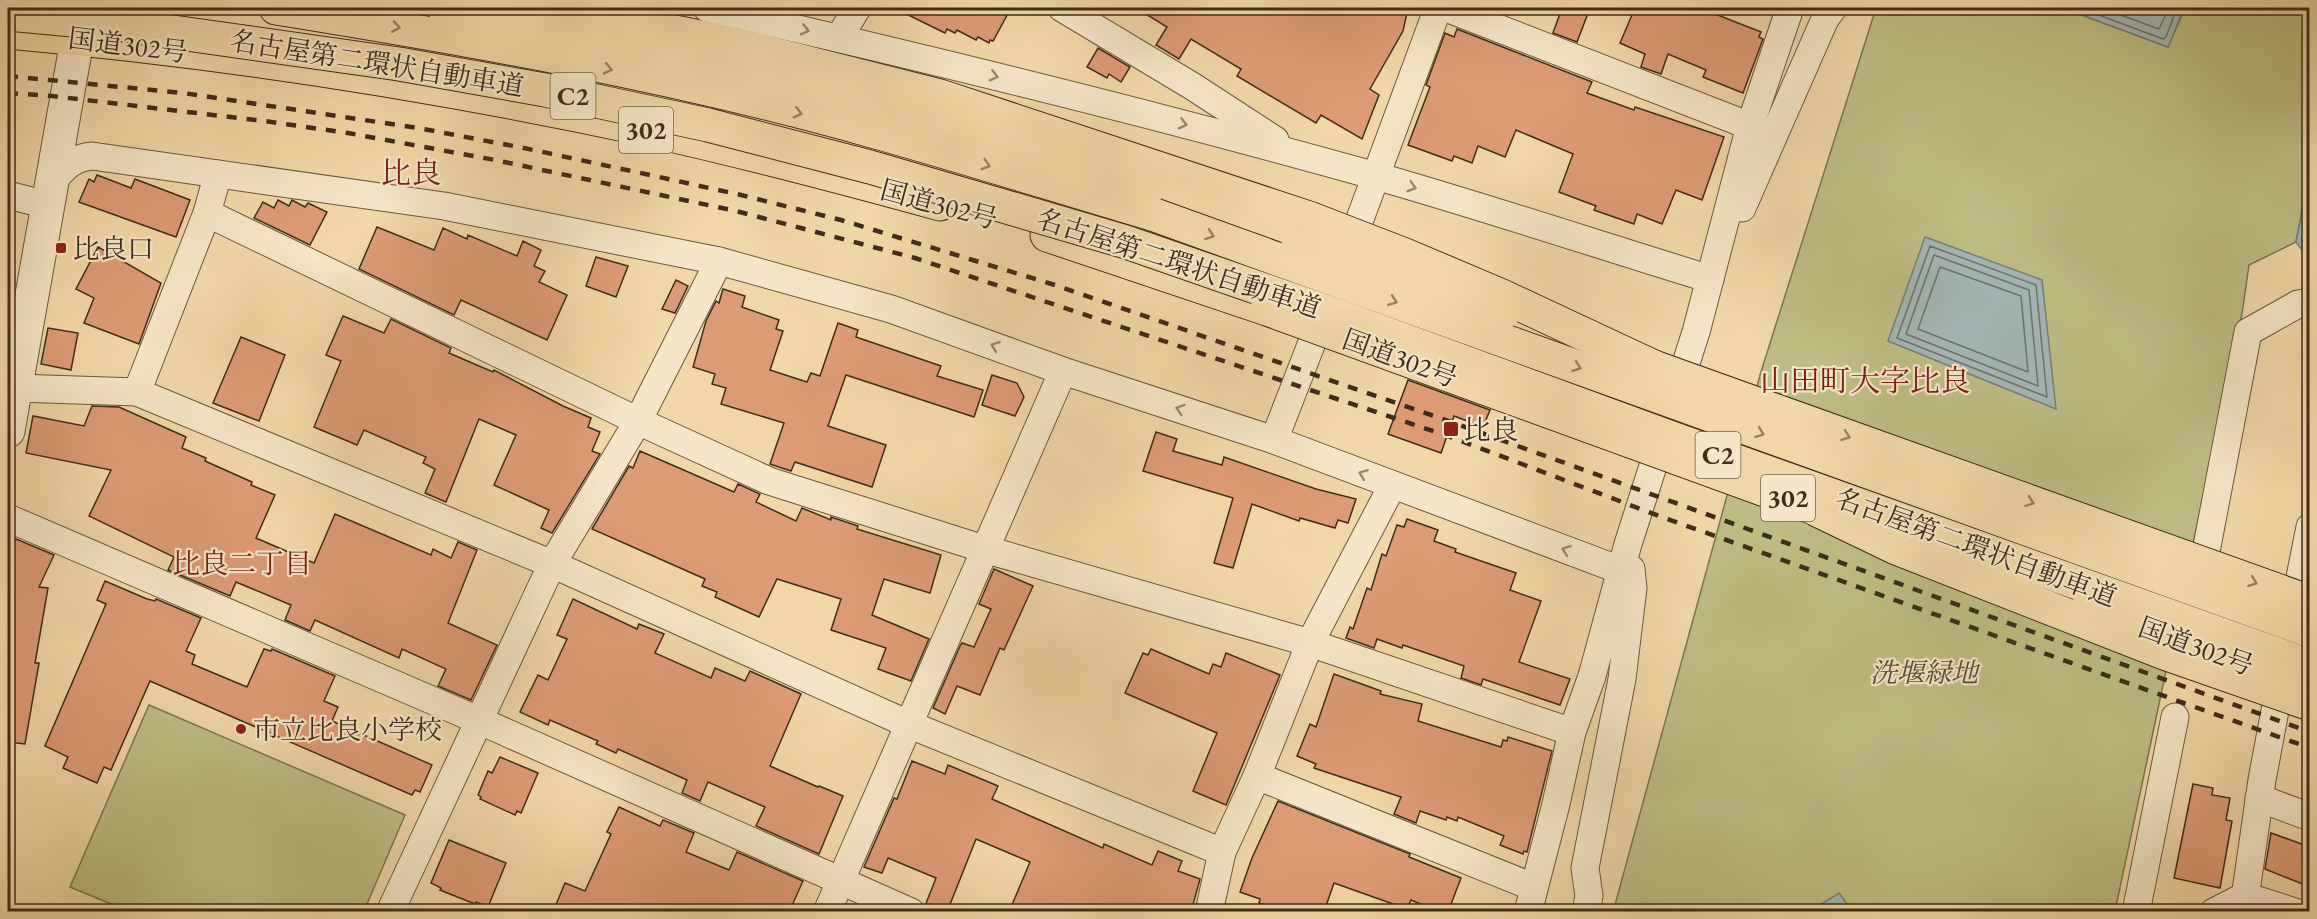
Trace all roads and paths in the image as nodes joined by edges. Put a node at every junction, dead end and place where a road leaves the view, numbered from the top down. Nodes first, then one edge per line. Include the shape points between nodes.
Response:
1 (276, 8) edge
2 (444, 8) edge
3 (554, 8) edge
4 (707, 8) edge
5 (857, 8) edge
6 (1062, 8) edge
7 (1438, 8) edge
8 (1446, 8) edge
9 (1790, 8) edge
10 (1833, 8) edge
11 (8, 14) edge
12 (80, 23) edge
13 (8, 32) edge
14 (839, 38) junction
15 (1750, 126) junction
16 (1296, 154) junction
17 (218, 174) junction
18 (1377, 177) junction
19 (49, 194) junction
20 (8, 195) edge
21 (207, 213) junction
22 (1303, 228) junction
23 (719, 261) junction
24 (1710, 279) junction
25 (2310, 302) edge
26 (1703, 307) junction
27 (1063, 371) junction
28 (16, 388) junction
29 (137, 392) junction
30 (638, 421) junction
31 (8, 431) edge
32 (1669, 437) junction
33 (1274, 440) junction
34 (1392, 486) junction
35 (8, 518) edge
36 (2310, 527) edge
37 (1628, 544) junction
38 (984, 549) junction
39 (552, 564) junction
40 (1620, 570) junction
41 (2199, 587) dead end
42 (2310, 602) edge
43 (2310, 631) edge
44 (1310, 643) junction
45 (2310, 666) edge
46 (2310, 687) edge
47 (2310, 704) edge
48 (2175, 717) dead end
49 (478, 720) junction
50 (908, 724) junction
51 (1572, 732) junction
52 (1257, 776) junction
53 (2259, 798) junction
54 (2310, 817) edge
55 (1222, 852) junction
56 (840, 881) junction
57 (1531, 899) edge
58 (2244, 904) edge
59 (390, 912) edge
60 (827, 912) edge
61 (910, 912) edge
62 (1209, 912) edge
63 (1586, 912) edge
64 (2136, 912) edge
65 (2214, 912) edge
66 (2295, 912) edge

1 -> 43 highway, 名古屋第二環状自動車道 / C2, bridge via 425,32 737,98 871,131 1155,215
2 - 22 highway via 652,46 894,103 1152,185
3 - 22 highway via 719,40 940,96 1048,130
4 -> 14 street
5 - 14 street
6 - 16 street
7 - 18 street
8 - 15 street
9 - 15 street
10 - 26 street via 1752,186
11 - 32 highway, 名古屋第二環状自動車道 / C2, bridge via 116,24 399,64 708,125 870,167 1126,242
12 - 13 highway, 国道302号 / 302
12 - 19 street
12 - 46 highway, 国道302号 / 302, bridge via 236,57 378,78 645,130 998,219 1267,309
14 -> 16 street
15 - 24 street
16 - 18 street
17 - 19 street via 82,157 65,166
17 - 21 street
17 - 23 street via 444,206
18 -> 24 street
18 - 33 street
19 - 20 street
19 - 28 street
21 - 29 street
21 - 30 street
22 -> 42 highway, bridge via 1405,255 1654,367
27 -> 23 street via 891,309
23 - 30 street
24 - 26 street
25 - 41 street via 2298,304 2248,332
26 - 37 street
33 -> 27 street
27 - 38 street
28 - 29 street
28 - 31 street
29 - 39 street
30 - 38 street via 769,482
30 - 39 street
32 - 45 highway, 名古屋第二環状自動車道 / C2, bridge
32 - 47 highway, bridge via 1896,548 2164,653
34 -> 33 street
40 -> 34 street
34 - 44 street
35 - 49 street
36 - 53 street
37 - 40 street
37 - 63 street via 1634,588 1622,679 1585,868 1589,896
38 - 44 street
38 - 50 street
39 - 49 street
39 - 50 street
40 - 51 street via 1601,646
44 - 51 street
44 - 52 street
48 - 64 street
49 - 56 street
49 - 59 street
50 - 55 street
50 - 56 street
51 - 57 street
52 - 55 street
52 - 57 street
53 - 54 street
53 - 58 street
55 - 62 street
56 - 60 street
56 - 61 street
58 - 65 street
58 - 66 street

